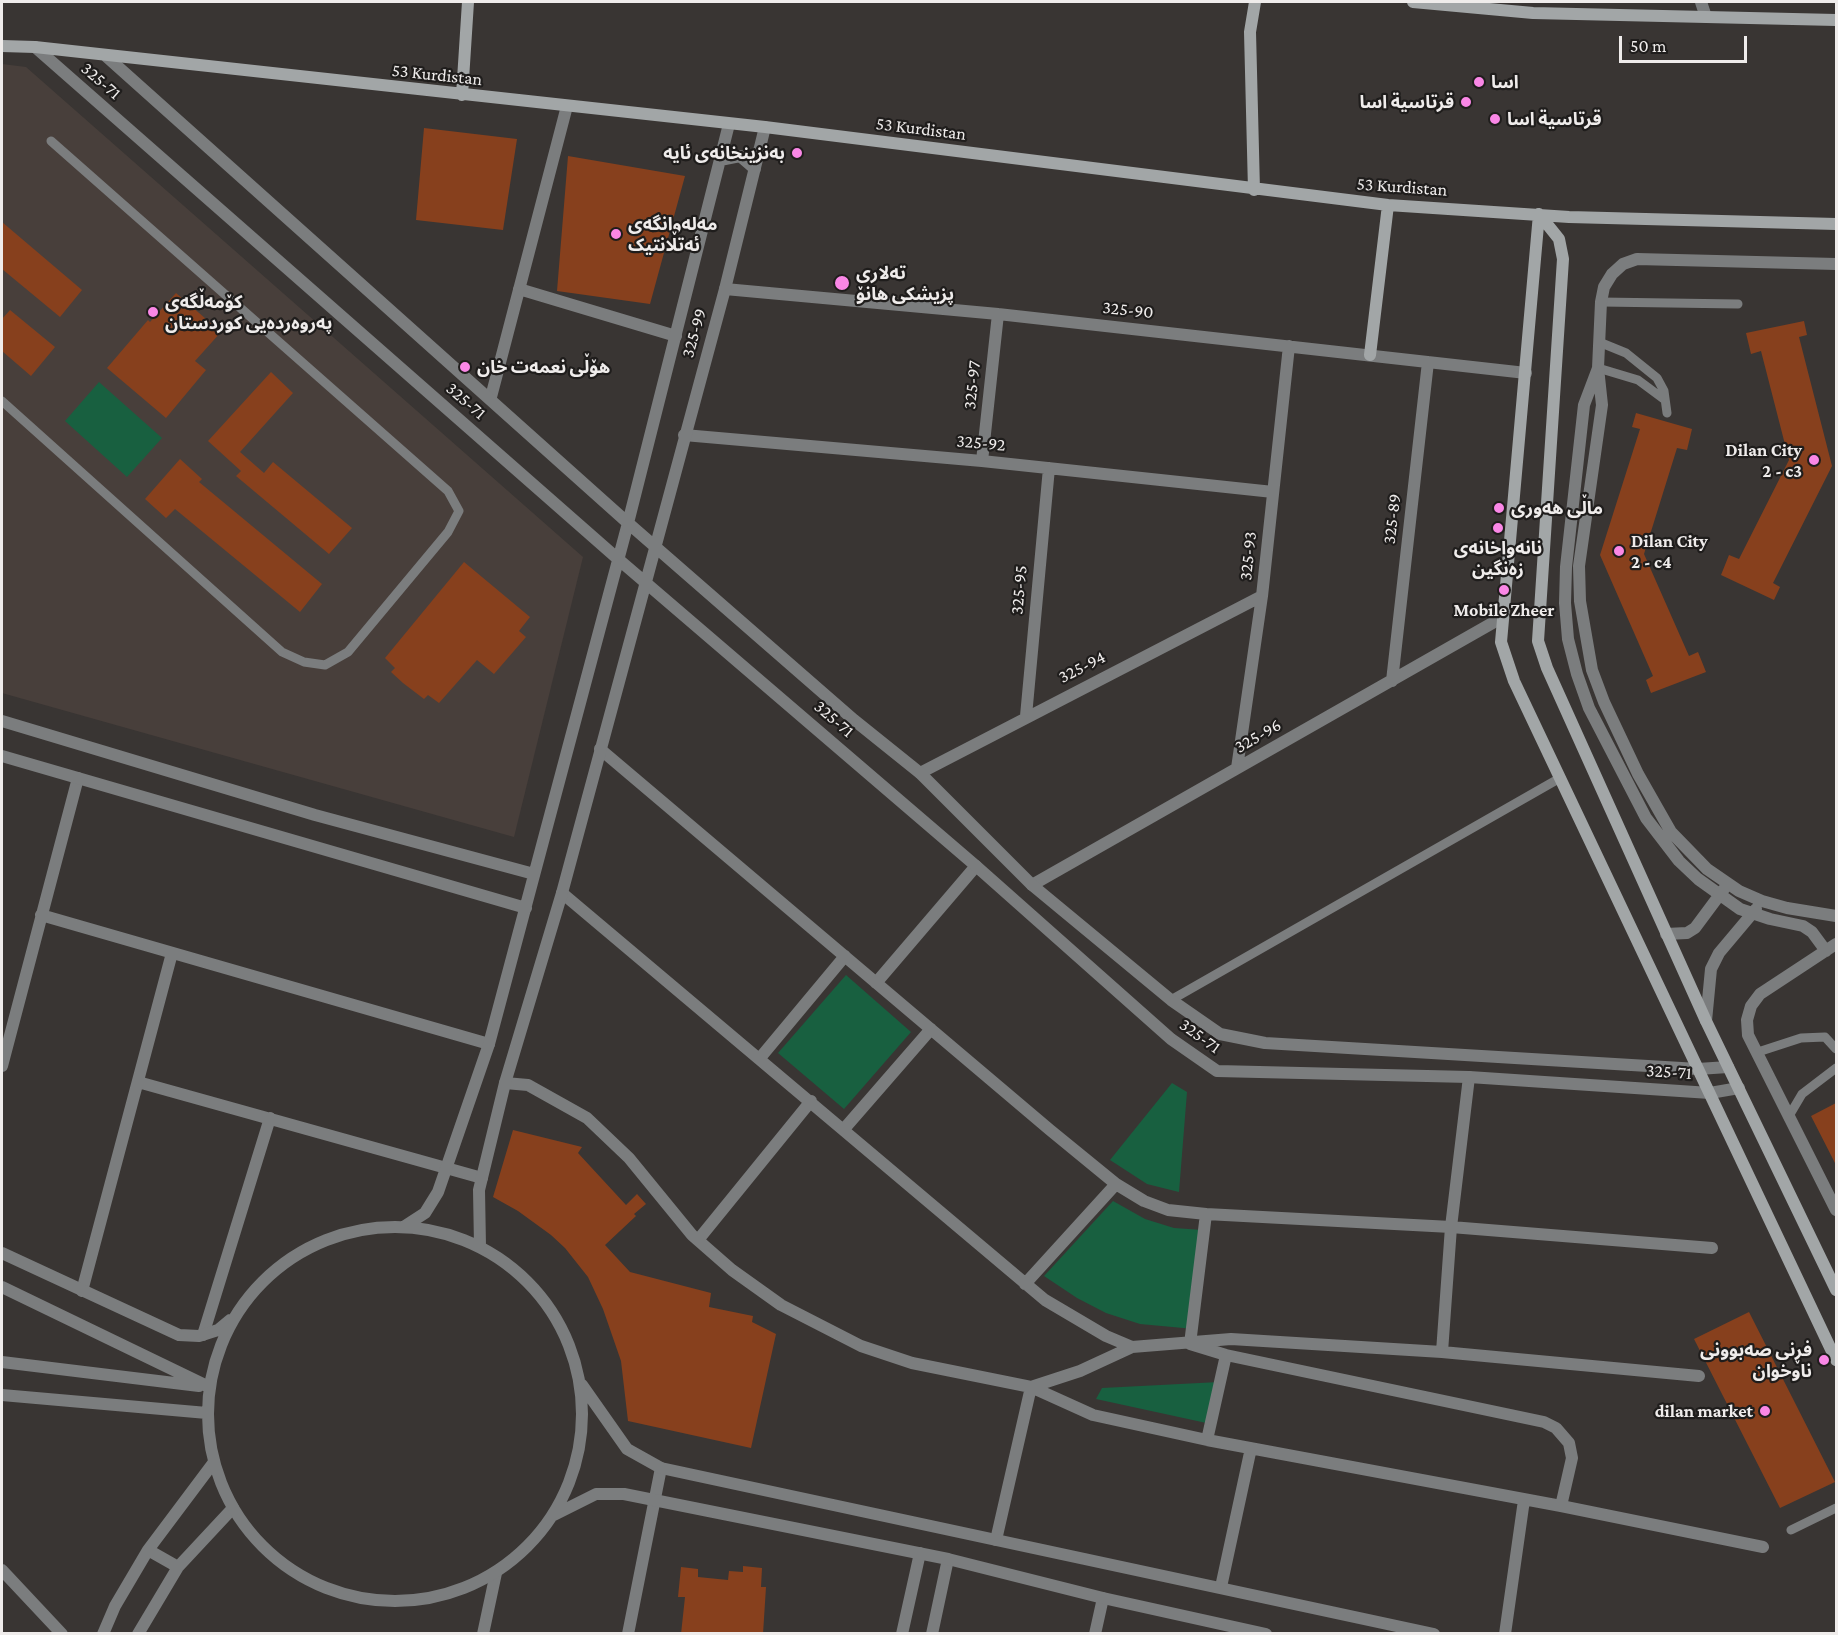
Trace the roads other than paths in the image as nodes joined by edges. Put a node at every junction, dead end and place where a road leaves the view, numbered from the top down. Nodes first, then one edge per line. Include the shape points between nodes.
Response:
1 (468, 2) edge
2 (1256, 2) edge
3 (1413, 2) edge
4 (1701, 2) edge
5 (1437, 3) edge
6 (1533, 7) edge
7 (1706, 16) junction
8 (1836, 20) edge
9 (2, 46) edge
10 (35, 47) junction
11 (107, 57) junction
12 (462, 95) junction
13 (567, 106) junction
14 (729, 124) junction
15 (765, 127) junction
16 (51, 141) dead end
17 (720, 159) junction
18 (755, 169) junction
19 (1254, 190) junction
20 (1388, 205) junction
21 (1539, 214) junction
22 (1836, 224) edge
23 (1836, 264) edge
24 (519, 289) junction
25 (725, 289) junction
26 (1601, 302) junction
27 (1738, 304) dead end
28 (998, 314) junction
29 (676, 336) junction
30 (1599, 342) junction
31 (1289, 346) junction
32 (1370, 355) junction
33 (1428, 362) junction
34 (1598, 368) junction
35 (1526, 373) junction
36 (490, 397) junction
37 (2, 401) edge
38 (1666, 402) junction
39 (1667, 413) dead end
40 (684, 435) junction
41 (982, 461) junction
42 (1049, 468) junction
43 (1273, 492) junction
44 (628, 523) junction
45 (656, 547) junction
46 (618, 559) junction
47 (646, 580) junction
48 (1262, 596) junction
49 (1503, 617) junction
50 (1392, 681) junction
51 (1026, 716) junction
52 (2, 721) edge
53 (600, 749) junction
54 (2, 756) edge
55 (1237, 768) junction
56 (920, 773) junction
57 (78, 778) junction
58 (1560, 778) junction
59 (1657, 810) junction
60 (1646, 818) junction
61 (976, 866) junction
62 (534, 874) junction
63 (1728, 884) junction
64 (1032, 885) junction
65 (562, 893) junction
66 (1720, 895) junction
67 (1762, 901) junction
68 (525, 908) junction
69 (1752, 914) junction
70 (42, 915) junction
71 (1836, 916) edge
72 (1666, 934) junction
73 (1831, 947) edge
74 (172, 953) junction
75 (844, 956) junction
76 (876, 983) junction
77 (1171, 1000) junction
78 (1706, 1021) junction
79 (930, 1029) junction
80 (489, 1044) junction
81 (1836, 1048) edge
82 (1758, 1052) junction
83 (760, 1058) junction
84 (2, 1066) edge
85 (1728, 1066) junction
86 (1836, 1068) edge
87 (1698, 1069) junction
88 (1469, 1077) junction
89 (138, 1082) junction
90 (505, 1083) junction
91 (1739, 1088) junction
92 (1710, 1093) junction
93 (812, 1101) junction
94 (1789, 1116) junction
95 (270, 1118) junction
96 (844, 1129) junction
97 (448, 1167) junction
98 (482, 1178) junction
99 (1116, 1184) junction
100 (1836, 1210) edge
101 (1206, 1214) junction
102 (405, 1226) junction
103 (1451, 1227) junction
104 (698, 1240) junction
105 (480, 1246) junction
106 (1712, 1248) dead end
107 (2, 1253) edge
108 (1025, 1284) junction
109 (2, 1287) edge
110 (1836, 1290) edge
111 (82, 1291) junction
112 (233, 1318) junction
113 (203, 1335) junction
114 (1190, 1344) junction
115 (1131, 1347) junction
116 (1442, 1352) junction
117 (1226, 1355) junction
118 (1836, 1360) edge
119 (2, 1362) edge
120 (1699, 1376) dead end
121 (580, 1383) junction
122 (209, 1387) junction
123 (1031, 1387) junction
124 (2, 1395) edge
125 (207, 1413) junction
126 (1207, 1440) junction
127 (1251, 1448) junction
128 (214, 1462) junction
129 (661, 1468) junction
130 (656, 1500) junction
131 (1524, 1500) junction
132 (1562, 1506) junction
133 (233, 1508) junction
134 (1836, 1508) edge
135 (554, 1515) junction
136 (1791, 1530) dead end
137 (996, 1540) junction
138 (1764, 1547) dead end
139 (148, 1550) junction
140 (921, 1553) junction
141 (948, 1559) junction
142 (178, 1567) junction
143 (2, 1570) edge
144 (496, 1573) junction
145 (1221, 1587) junction
146 (1103, 1598) junction
147 (62, 1634) edge
148 (103, 1634) edge
149 (138, 1634) edge
150 (483, 1634) edge
151 (628, 1634) edge
152 (902, 1634) edge
153 (932, 1634) edge
154 (1095, 1634) edge
155 (1266, 1634) edge
156 (1434, 1634) edge
157 (1505, 1634) edge

1 - 12 main road
2 - 19 main road via 1250,32
3 - 5 main road
4 - 7 street
5 - 6 main road
6 - 7 main road
7 - 8 main road
9 - 10 main road, 53 Kurdistan
10 - 11 main road, 53 Kurdistan
10 - 46 street, 325-71
11 - 12 main road, 53 Kurdistan
11 - 36 street, 325-71
12 - 13 main road, 53 Kurdistan
13 - 14 main road, 53 Kurdistan
13 - 24 street
14 - 15 main road, 53 Kurdistan
14 - 17 street
15 - 18 street, 325-99
15 - 19 main road, 53 Kurdistan
16 - 37 lane via 448,491 459,511 448,531 348,652 325,665 304,662 282,652
17 - 18 street via 740,156
17 - 29 street
18 - 25 street, 325-99
19 - 20 main road, 53 Kurdistan
20 - 21 main road, 53 Kurdistan
20 - 32 main road
21 - 22 main road, 53 Kurdistan
21 - 35 main road
21 - 72 main road via 1559,239 1563,259 1538,641
23 - 26 street via 1637,259 1612,274
24 - 29 street
24 - 36 street
25 - 28 street, 325-90
25 - 40 street, 325-99
26 - 27 lane
26 - 30 street
28 - 31 street, 325-90
28 - 41 street, 325-97
29 - 44 street
30 - 34 street
30 - 38 lane via 1626,353 1657,378
31 - 32 street, 325-90
31 - 43 street, 325-93
32 - 33 street, 325-90
33 - 35 street, 325-90
33 - 50 street, 325-89
34 - 38 lane via 1638,380
34 - 59 street via 1602,405 1580,566 1583,624 1592,670 1604,702
34 - 60 street via 1584,405 1567,555 1568,639 1589,708
35 - 49 main road
36 - 44 street, 325-71
38 - 39 lane
40 - 41 street, 325-92
40 - 45 street, 325-99
41 - 42 street, 325-92
42 - 43 street, 325-92
42 - 51 street, 325-95
43 - 48 street, 325-93
44 - 45 street, 325-71
44 - 46 street
45 - 47 street, 325-99
45 - 56 street, 325-71
46 - 47 street, 325-71
46 - 62 street
47 - 53 street, 325-99
47 - 61 street, 325-71
48 - 51 street, 325-94
48 - 55 street, 325-93
49 - 50 street, 325-96
49 - 58 main road via 1502,642 1514,681
50 - 55 street, 325-96
51 - 56 street, 325-94
52 - 62 street via 315,815
53 - 65 street, 325-99
53 - 75 street
54 - 57 street
55 - 64 street, 325-96
56 - 64 street, 325-71
57 - 68 street
57 - 70 street
58 - 77 lane
58 - 87 main road
59 - 60 street
59 - 63 street via 1688,852
60 - 66 street via 1679,861
61 - 76 street
61 - 88 street, 325-71 via 1171,1039 1217,1071
62 - 68 street
63 - 66 street
63 - 67 street
64 - 77 street, 325-71
65 - 83 street
65 - 90 street, 325-99
66 - 69 street
66 - 72 street via 1695,928 1687,933
67 - 69 street
67 - 71 street
68 - 80 street
69 - 73 street via 1803,926
69 - 78 street via 1719,953 1711,969
70 - 74 street
70 - 84 street
72 - 78 main road
73 - 82 street via 1772,986 1751,1006 1748,1035
74 - 80 street
74 - 89 street
75 - 76 street
75 - 83 street
76 - 79 street
77 - 87 street, 325-71 via 1220,1034 1265,1043
78 - 85 main road
79 - 96 street
79 - 99 street
80 - 97 street
81 - 82 lane via 1825,1037 1813,1037
82 - 94 street
83 - 93 street
85 - 87 street, 325-71
85 - 91 main road
86 - 94 lane via 1802,1094
87 - 92 main road
88 - 92 street, 325-71
88 - 103 street
89 - 95 street
89 - 111 street
90 - 98 street, 325-99
90 - 104 street via 528,1086 587,1118 629,1158
91 - 92 street, 325-71
91 - 110 main road
92 - 118 main road
93 - 96 street
93 - 104 street
94 - 100 street
95 - 97 street
95 - 113 street
96 - 108 street
97 - 98 street
97 - 102 street via 425,1213
98 - 105 street, 325-99
99 - 101 street via 1144,1202 1168,1210
99 - 108 street
101 - 103 street
101 - 114 street
102 - 105 street via 444,1232
102 - 112 street via 354,1230 306,1248 265,1278
103 - 106 street
103 - 116 street
104 - 123 street via 781,1305 861,1346 912,1363
105 - 121 street via 527,1281 562,1328
107 - 111 street
108 - 115 street via 1106,1336
109 - 122 street
111 - 113 street via 165,1330 179,1335
112 - 113 street via 218,1330
112 - 122 street via 222,1340
114 - 115 street
114 - 116 street via 1231,1339
114 - 117 street
115 - 123 street via 1080,1371
116 - 120 street
117 - 126 street
117 - 132 street via 1544,1422 1556,1428 1569,1443 1572,1458
119 - 122 street
121 - 129 street via 627,1449
121 - 135 street via 583,1429 574,1473
122 - 125 street
123 - 126 street via 1093,1415
123 - 137 street
124 - 125 street
125 - 128 street
126 - 127 street
127 - 131 street
127 - 145 street
128 - 133 street
128 - 139 street
129 - 130 street
129 - 137 street
130 - 135 street via 596,1494
130 - 140 street
130 - 151 street
131 - 132 street
131 - 157 street
132 - 138 street
133 - 142 street
133 - 144 street via 271,1554 322,1587 381,1601 441,1596
134 - 136 lane
135 - 144 street via 528,1547
137 - 145 street
139 - 142 street
139 - 148 street
140 - 141 street
140 - 152 street
141 - 146 street
141 - 153 street
142 - 149 street
143 - 147 street
144 - 150 street
145 - 156 street
146 - 154 street
146 - 155 street

